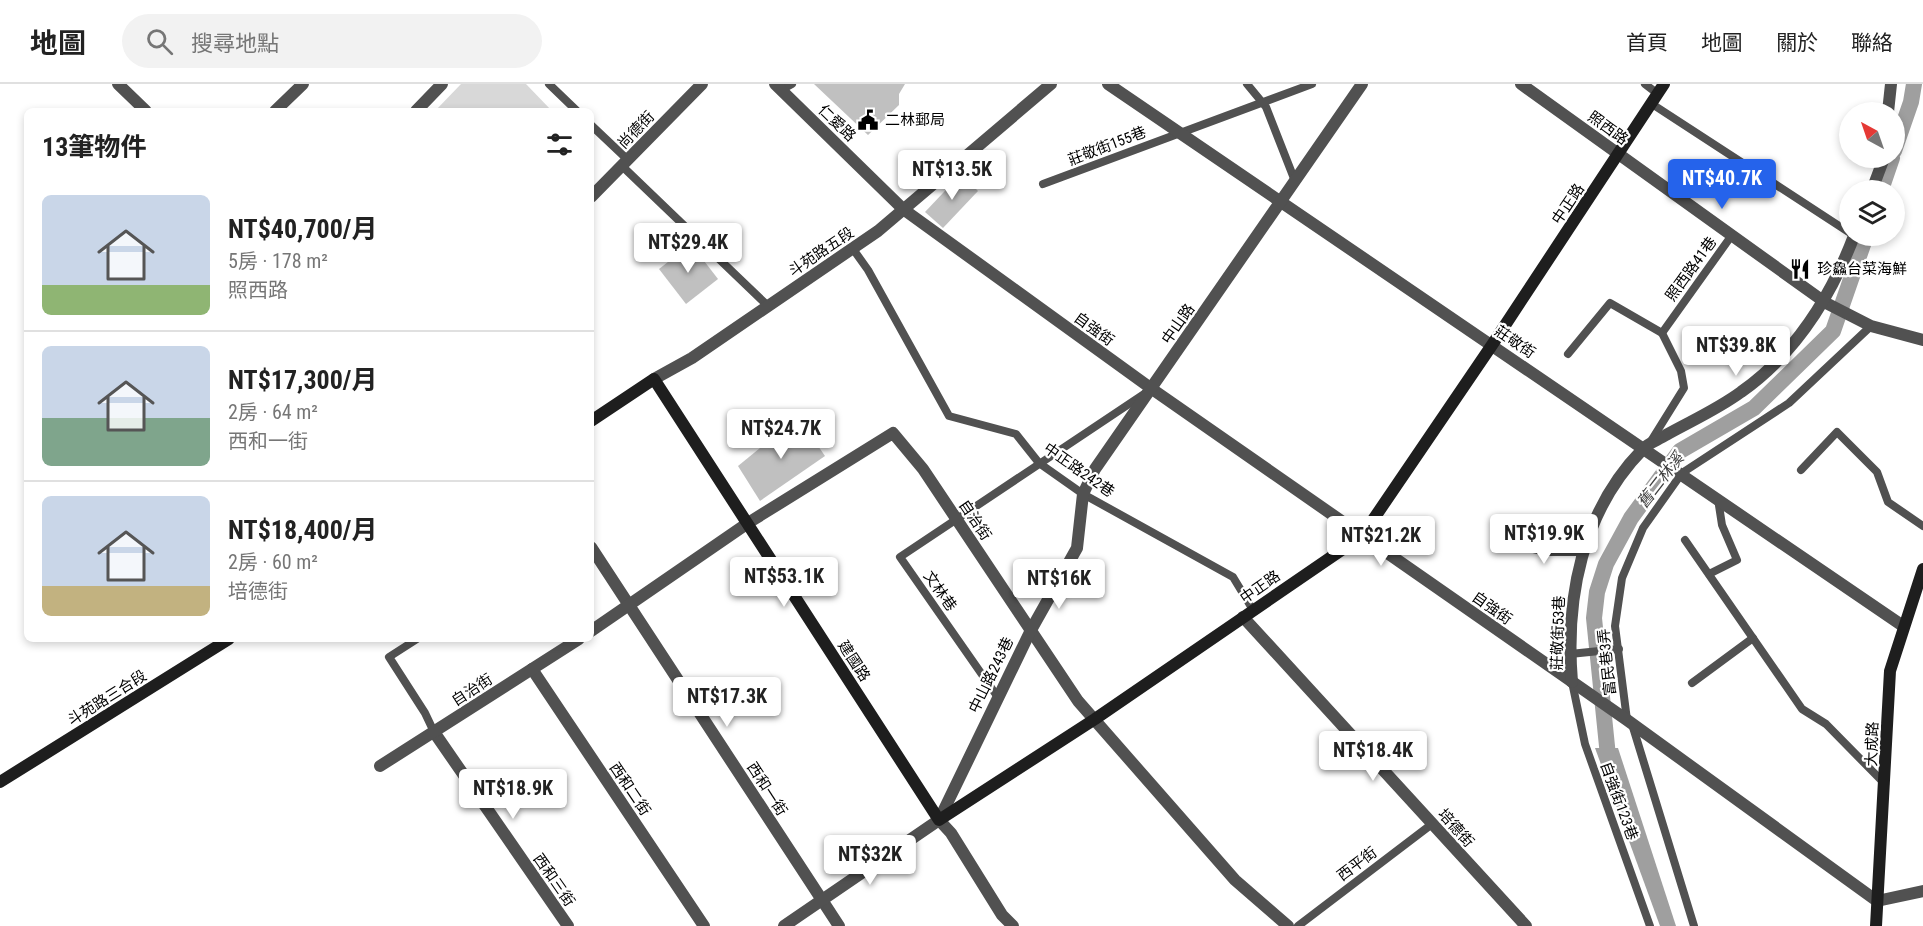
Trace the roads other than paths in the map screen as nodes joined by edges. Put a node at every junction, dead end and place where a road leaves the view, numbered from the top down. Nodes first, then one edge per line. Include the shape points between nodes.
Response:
1 (118, 84) edge
2 (303, 84) edge
3 (702, 84) edge
4 (1051, 84) edge
5 (1108, 84) edge
6 (1247, 84) edge
7 (1312, 84) edge
8 (1362, 84) edge
9 (1521, 84) edge
10 (1645, 84) edge
11 (1892, 84) edge
12 (784, 85) edge
13 (437, 86) edge
14 (553, 86) edge
15 (1658, 94) edge
16 (1259, 101) junction
17 (1889, 102) edge
18 (143, 108) edge
19 (278, 108) edge
20 (419, 108) edge
21 (574, 108) edge
22 (594, 127) edge
23 (1180, 132) junction
24 (1619, 154) junction
25 (625, 163) junction
26 (1295, 181) junction
27 (1043, 184) dead end
28 (594, 194) edge
29 (1282, 201) junction
30 (903, 209) junction
31 (1839, 225) edge
32 (1732, 235) junction
33 (1850, 246) edge
34 (853, 249) junction
35 (1825, 302) junction
36 (768, 306) junction
37 (1871, 326) junction
38 (1662, 333) junction
39 (1923, 340) edge
40 (1492, 345) junction
41 (1568, 354) dead end
42 (654, 380) junction
43 (1152, 389) junction
44 (594, 419) edge
45 (1646, 446) junction
46 (1039, 463) junction
47 (1801, 470) dead end
48 (1682, 473) junction
49 (1083, 494) junction
50 (1718, 498) junction
51 (956, 518) junction
52 (748, 524) junction
53 (1923, 526) edge
54 (1362, 536) junction
55 (1685, 540) dead end
56 (1510, 542) dead end
57 (1584, 550) junction
58 (594, 552) edge
59 (1923, 568) edge
60 (1709, 574) junction
61 (630, 606) junction
62 (1248, 614) junction
63 (1903, 626) junction
64 (594, 629) edge
65 (1031, 630) junction
66 (1753, 638) junction
67 (224, 642) edge
68 (412, 642) edge
69 (574, 642) edge
70 (1619, 649) junction
71 (1570, 654) junction
72 (532, 669) junction
73 (1572, 682) junction
74 (1692, 683) dead end
75 (997, 696) junction
76 (1095, 719) junction
77 (1629, 722) junction
78 (434, 732) junction
79 (380, 766) dead end
80 (0, 782) edge
81 (1886, 784) junction
82 (939, 820) junction
83 (1432, 824) junction
84 (1923, 891) edge
85 (822, 901) junction
86 (1876, 901) junction
87 (568, 926) edge
88 (704, 926) edge
89 (784, 926) edge
90 (839, 926) edge
91 (1013, 926) edge
92 (1288, 926) edge
93 (1298, 926) edge
94 (1526, 926) edge
95 (1650, 926) edge
96 (1694, 926) edge
97 (1876, 926) edge

1 - 18 street
2 - 19 street
3 - 25 street, 尚德街
4 - 30 street, 斗苑路五段
5 - 23 street, 莊敬街
6 - 16 lane
7 - 16 lane, 莊敬街155巷
8 - 26 street, 中山路
9 - 24 street, 照西路
10 - 15 lane
11 - 17 street
12 - 30 street, 仁愛路
13 - 20 street
14 - 21 lane
15 - 24 main road, 中正路
15 - 31 lane
16 - 23 lane, 莊敬街155巷
16 - 26 lane via 1266,106
22 - 25 lane
23 - 27 lane, 莊敬街155巷
23 - 29 street, 莊敬街
24 - 32 street, 照西路
24 - 40 main road, 中正路
25 - 28 street, 尚德街
25 - 36 lane
26 - 29 street, 中山路
29 - 40 street, 莊敬街
29 - 43 street, 中山路
30 - 34 street, 斗苑路五段
30 - 43 street, 自強街
32 - 35 street, 照西路
32 - 38 lane, 照西路41巷
33 - 35 street
34 - 36 street, 斗苑路五段
34 - 46 lane, 中正路242巷 via 949,416 1016,434
35 - 37 street, 照西路
35 - 45 street via 1792,345 1742,392
36 - 42 street, 斗苑路五段
37 - 39 street, 照西路
37 - 48 lane via 1789,403
38 - 41 lane via 1610,303
38 - 45 lane via 1681,371 1684,388
40 - 45 street, 莊敬街
40 - 54 main road, 中正路
42 - 44 main road, 斗苑路五段
42 - 52 main road, 建國路
43 - 46 lane, 中山路
43 - 49 street, 中山路243巷 via 1095,469
43 - 54 street, 自強街
45 - 48 street, 莊敬街
45 - 57 street, 莊敬街53巷 via 1608,494
46 - 49 lane, 中正路242巷
46 - 51 lane, 中山路
47 - 53 lane via 1837,432 1876,472 1888,502
48 - 50 street, 莊敬街
48 - 70 lane, 富民巷3弄 via 1643,528 1623,578 1615,626
49 - 62 lane, 中正路242巷 via 1233,577
49 - 65 street, 中山路243巷 via 1077,548
50 - 60 lane via 1722,525 1737,560
50 - 63 street, 莊敬街
51 - 52 street, 自治街 via 893,433
51 - 65 street, 自治街
51 - 75 lane, 文林巷 via 900,557
52 - 61 street, 自治街
52 - 82 main road, 建國路
54 - 62 main road, 中正路
54 - 73 street, 自強街
55 - 60 lane
56 - 57 street via 1547,550
57 - 71 street, 莊敬街53巷 via 1573,594
58 - 61 street, 西和一街
59 - 63 main road, 大成路
60 - 66 lane
61 - 64 street, 自治街
61 - 85 street, 西和一街
62 - 76 main road, 中正路
62 - 83 street, 培德街
63 - 81 main road, 大成路 via 1890,671
65 - 75 street, 中山路243巷
65 - 76 street, 自治街 via 1078,701
66 - 74 lane
66 - 81 lane via 1802,709 1826,724
67 - 80 main road, 斗苑路三合段
68 - 78 lane via 389,657
69 - 72 street, 自治街
70 - 71 lane
70 - 77 lane, 富民巷3弄
71 - 73 street, 莊敬街53巷
72 - 78 street, 自治街
72 - 88 street, 西和二街
73 - 77 street, 自強街
73 - 95 lane, 自強街123巷 via 1585,744
75 - 82 street, 中山路243巷
76 - 82 main road, 中正路
76 - 92 street, 自治街 via 1235,880
77 - 86 street, 自強街
77 - 96 lane, 富民巷3弄
78 - 79 street, 自治街
78 - 87 street, 西和三街
81 - 86 main road, 大成路
82 - 85 street, 中正路
82 - 91 street, 建國路
83 - 93 lane, 西平街
83 - 94 street, 培德街
84 - 86 street
85 - 89 street, 中正路
85 - 90 street, 西和一街
86 - 97 main road, 大成路

